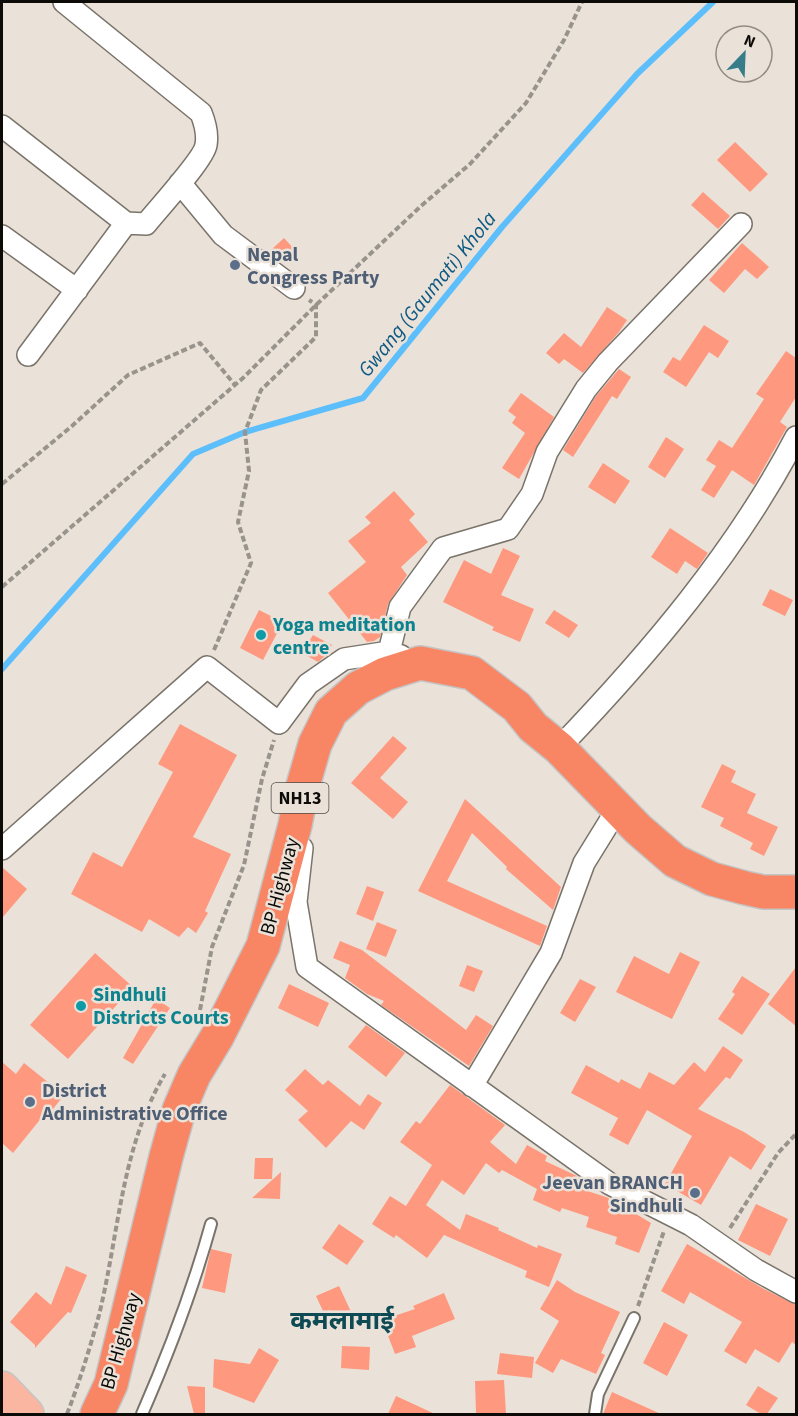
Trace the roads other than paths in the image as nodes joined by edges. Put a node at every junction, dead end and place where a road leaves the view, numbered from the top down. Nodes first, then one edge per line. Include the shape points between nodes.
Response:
1 (64, 2) edge
2 (2, 126) edge
3 (180, 183) junction
4 (126, 223) junction
5 (741, 224) dead end
6 (2, 236) edge
7 (294, 288) dead end
8 (77, 290) junction
9 (28, 355) dead end
10 (796, 436) edge
11 (389, 652) junction
12 (420, 663) junction
13 (559, 748) junction
14 (618, 808) junction
15 (296, 825) junction
16 (2, 849) edge
17 (796, 892) edge
18 (472, 1086) junction
19 (211, 1224) dead end
20 (796, 1292) edge
21 (634, 1318) road end
22 (2, 1388) edge
23 (27, 1414) edge
24 (97, 1414) edge
25 (142, 1414) edge
26 (595, 1414) edge

1 - 3 street via 201,113 207,130 206,147
2 - 4 street
3 - 4 street via 146,224
3 - 7 street via 223,235
4 - 8 street
5 - 11 street via 586,389 547,452 532,494 508,528 443,548 400,607
6 - 8 street
8 - 9 street
10 - 13 street via 772,483 708,574 662,633
11 - 12 street
11 - 16 street via 344,659 308,684 279,723 207,667
12 - 13 highway, BP Highway / NH13 via 472,673 517,707 533,727
12 - 15 highway, BP Highway / NH13 via 358,688 331,712 315,744
13 - 14 highway, BP Highway / NH13
14 - 17 highway, BP Highway / NH13 via 675,861 712,879 763,892
14 - 18 street via 584,863 551,953
15 - 18 street via 303,840 296,902 307,967
15 - 24 highway, BP Highway / NH13 via 263,946 179,1110 111,1384
18 - 20 street via 610,1184 670,1213
19 - 25 lane via 175,1338
21 - 26 lane via 598,1394
22 - 23 main road

